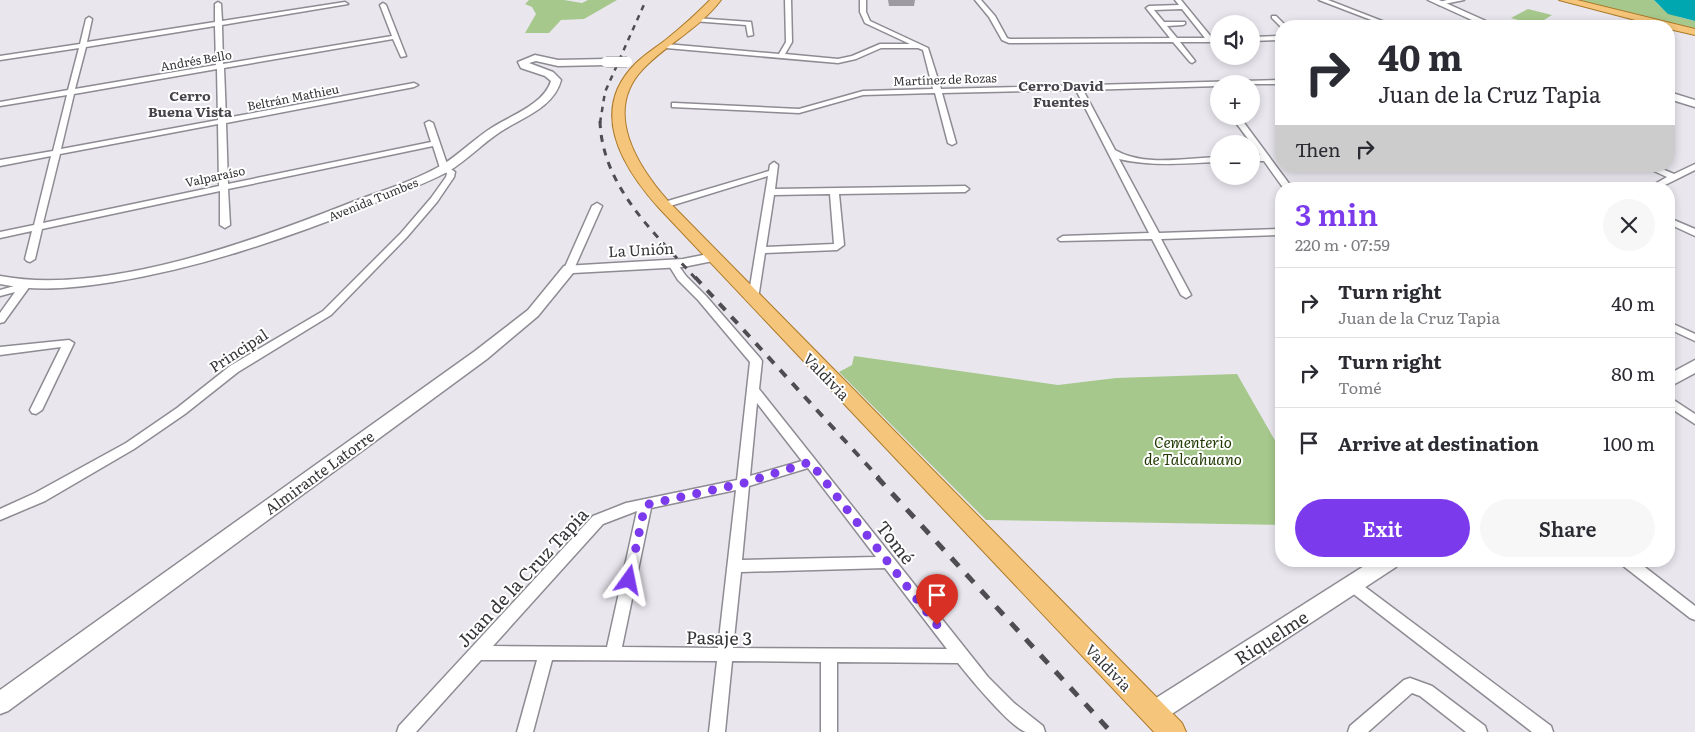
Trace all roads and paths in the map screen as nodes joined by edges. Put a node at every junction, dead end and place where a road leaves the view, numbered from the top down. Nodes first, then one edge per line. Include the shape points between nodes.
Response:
1 (716, 0) edge
2 (788, 0) edge
3 (863, 0) edge
4 (978, 0) edge
5 (1178, 0) edge
6 (1322, 0) edge
7 (1461, 0) edge
8 (1550, 0) edge
9 (1564, 0) edge
10 (1436, 1) edge
11 (218, 4) dead end
12 (345, 4) dead end
13 (384, 5) dead end
14 (1182, 7) junction
15 (1274, 17) dead end
16 (89, 19) dead end
17 (695, 20) junction
18 (1277, 20) edge
19 (1376, 20) edge
20 (1479, 20) edge
21 (1630, 20) edge
22 (1646, 20) edge
23 (219, 24) junction
24 (1162, 24) junction
25 (1183, 24) dead end
26 (1675, 27) edge
27 (1675, 32) edge
28 (1695, 32) edge
29 (750, 34) dead end
30 (396, 37) junction
31 (1695, 37) edge
32 (1275, 38) edge
33 (1260, 39) edge
34 (1175, 40) junction
35 (1210, 40) joint
36 (83, 45) junction
37 (666, 46) junction
38 (921, 46) junction
39 (403, 56) dead end
40 (781, 56) junction
41 (0, 58) edge
42 (1192, 61) dead end
43 (606, 62) joint
44 (636, 62) junction
45 (220, 67) junction
46 (1275, 82) edge
47 (1260, 83) edge
48 (1210, 84) edge
49 (414, 85) dead end
50 (1078, 87) junction
51 (938, 90) junction
52 (71, 92) junction
53 (1675, 97) edge
54 (1694, 102) edge
55 (0, 104) edge
56 (675, 105) dead end
57 (222, 122) junction
58 (429, 123) dead end
59 (1241, 125) edge
60 (436, 143) junction
61 (952, 143) dead end
62 (1111, 151) junction
63 (56, 152) junction
64 (1260, 158) edge
65 (1266, 158) junction
66 (1210, 159) edge
67 (0, 163) edge
68 (1695, 167) edge
69 (444, 168) junction
70 (1275, 170) edge
71 (1277, 172) edge
72 (1662, 172) edge
73 (1674, 177) junction
74 (1285, 182) edge
75 (1664, 182) edge
76 (224, 187) junction
77 (965, 189) dead end
78 (834, 191) junction
79 (770, 192) junction
80 (596, 206) dead end
81 (664, 206) junction
82 (1675, 224) edge
83 (225, 225) dead end
84 (38, 227) junction
85 (1275, 232) edge
86 (1695, 233) edge
87 (0, 234) edge
88 (1156, 236) junction
89 (1063, 239) dead end
90 (761, 250) junction
91 (713, 257) junction
92 (30, 259) dead end
93 (673, 264) junction
94 (569, 269) junction
95 (0, 280) edge
96 (25, 286) junction
97 (0, 293) edge
98 (1186, 295) dead end
99 (754, 299) junction
100 (0, 320) edge
101 (1675, 328) edge
102 (1695, 338) edge
103 (0, 351) edge
104 (1695, 365) edge
105 (1675, 378) edge
106 (753, 389) junction
107 (1675, 405) edge
108 (36, 410) dead end
109 (1695, 420) edge
110 (810, 462) junction
111 (744, 483) junction
112 (645, 505) junction
113 (0, 515) edge
114 (888, 562) junction
115 (735, 566) junction
116 (1380, 567) edge
117 (1635, 567) edge
118 (1352, 585) junction
119 (1695, 614) edge
120 (476, 653) junction
121 (546, 654) junction
122 (613, 654) junction
123 (725, 655) junction
124 (829, 656) junction
125 (961, 656) junction
126 (0, 703) edge
127 (1153, 712) junction
128 (1033, 730) edge
129 (405, 732) edge
130 (525, 732) edge
131 (717, 732) edge
132 (829, 732) edge
133 (1172, 732) edge
134 (1356, 732) edge
135 (1479, 732) edge
136 (1545, 732) edge

1 - 17 main road, Valdivia
2 - 40 street via 789,42
3 - 38 street via 867,22
4 - 34 street via 1007,41
5 - 14 street
6 - 19 street
7 - 10 street
8 - 21 main road
9 - 22 main road
10 - 20 main road
11 - 23 street
12 - 23 street
13 - 30 street
14 - 24 street via 1149,8
14 - 35 street
15 - 18 street
16 - 36 street
17 - 29 street via 748,23
17 - 37 main road, Valdivia
23 - 36 street
23 - 45 street
24 - 25 street
24 - 34 street
26 - 28 main road
27 - 31 main road
30 - 39 street
30 - 45 street, Andrés Bello
32 - 33 street
34 - 35 street
34 - 42 street
36 - 41 street
36 - 52 street
37 - 40 street
37 - 44 main road, Valdivia
38 - 40 street via 880,46 841,61
38 - 51 street via 926,50
43 - 44 main road, Avenida Tumbes, bridge
43 - 69 main road, Avenida Tumbes via 558,64 535,58 524,61 525,66 553,77 554,89 543,100
44 - 81 main road, Valdivia via 622,99 619,126 630,162
45 - 52 street, Andrés Bello
45 - 57 street
46 - 47 street, Martínez de Rozas
48 - 50 street, Martínez de Rozas
49 - 57 street, Beltrán Mathieu
50 - 51 street, Martínez de Rozas
50 - 62 street
51 - 56 street, Martínez de Rozas via 857,93 799,111
51 - 61 street
52 - 55 street, Andrés Bello
52 - 63 street
53 - 54 main road
57 - 63 street, Beltrán Mathieu
57 - 76 street
58 - 60 street
59 - 65 street
60 - 69 street
60 - 76 street, Valparaíso
62 - 66 street via 1140,160
62 - 88 street
63 - 67 street, Beltrán Mathieu
63 - 84 street
64 - 65 street
65 - 70 street
68 - 73 street
69 - 96 main road, Avenida Tumbes via 335,215 207,258 108,279
69 - 113 street, Principal via 450,176 434,200 375,267 327,312 234,369 130,446 40,497
71 - 74 street
72 - 73 street
73 - 75 street
76 - 83 street
76 - 84 street, Valparaíso
77 - 78 street
78 - 79 street
78 - 90 street via 837,248
79 - 81 street via 773,168
79 - 90 street
80 - 94 street, Almirante Latorre
81 - 91 main road, Valdivia
82 - 86 street
84 - 87 street, Valparaíso
84 - 92 street
85 - 88 street
88 - 89 street
88 - 98 street
90 - 99 street
91 - 93 main road, La Unión
91 - 99 main road, Valdivia
93 - 94 main road, La Unión
93 - 106 street via 756,360
94 - 126 main road, Almirante Latorre via 533,313 481,355
95 - 96 main road, Avenida Tumbes
96 - 97 street
96 - 100 street
99 - 127 main road, Valdivia
101 - 102 street
103 - 108 street via 69,343
104 - 105 main road
106 - 110 street, Tomé
106 - 111 street
107 - 109 street
110 - 111 street, Juan de la Cruz Tapia
110 - 114 street, Tomé
111 - 112 street, Juan de la Cruz Tapia
111 - 115 street
112 - 120 street, Juan de la Cruz Tapia via 616,511 598,520
112 - 122 street
114 - 115 street
114 - 125 street, Tomé
115 - 123 street
116 - 118 main road, Riquelme
117 - 119 street
118 - 127 main road, Riquelme
118 - 136 street
120 - 121 street, Pasaje 3
120 - 129 street, Juan de la Cruz Tapia
121 - 122 street, Pasaje 3
121 - 130 street
122 - 123 street, Pasaje 3
123 - 124 street, Pasaje 3
123 - 131 street
124 - 125 street, Pasaje 3
124 - 132 street
125 - 128 street, Tomé via 996,697
127 - 133 main road, Valdivia
134 - 135 street via 1410,685 1426,691

